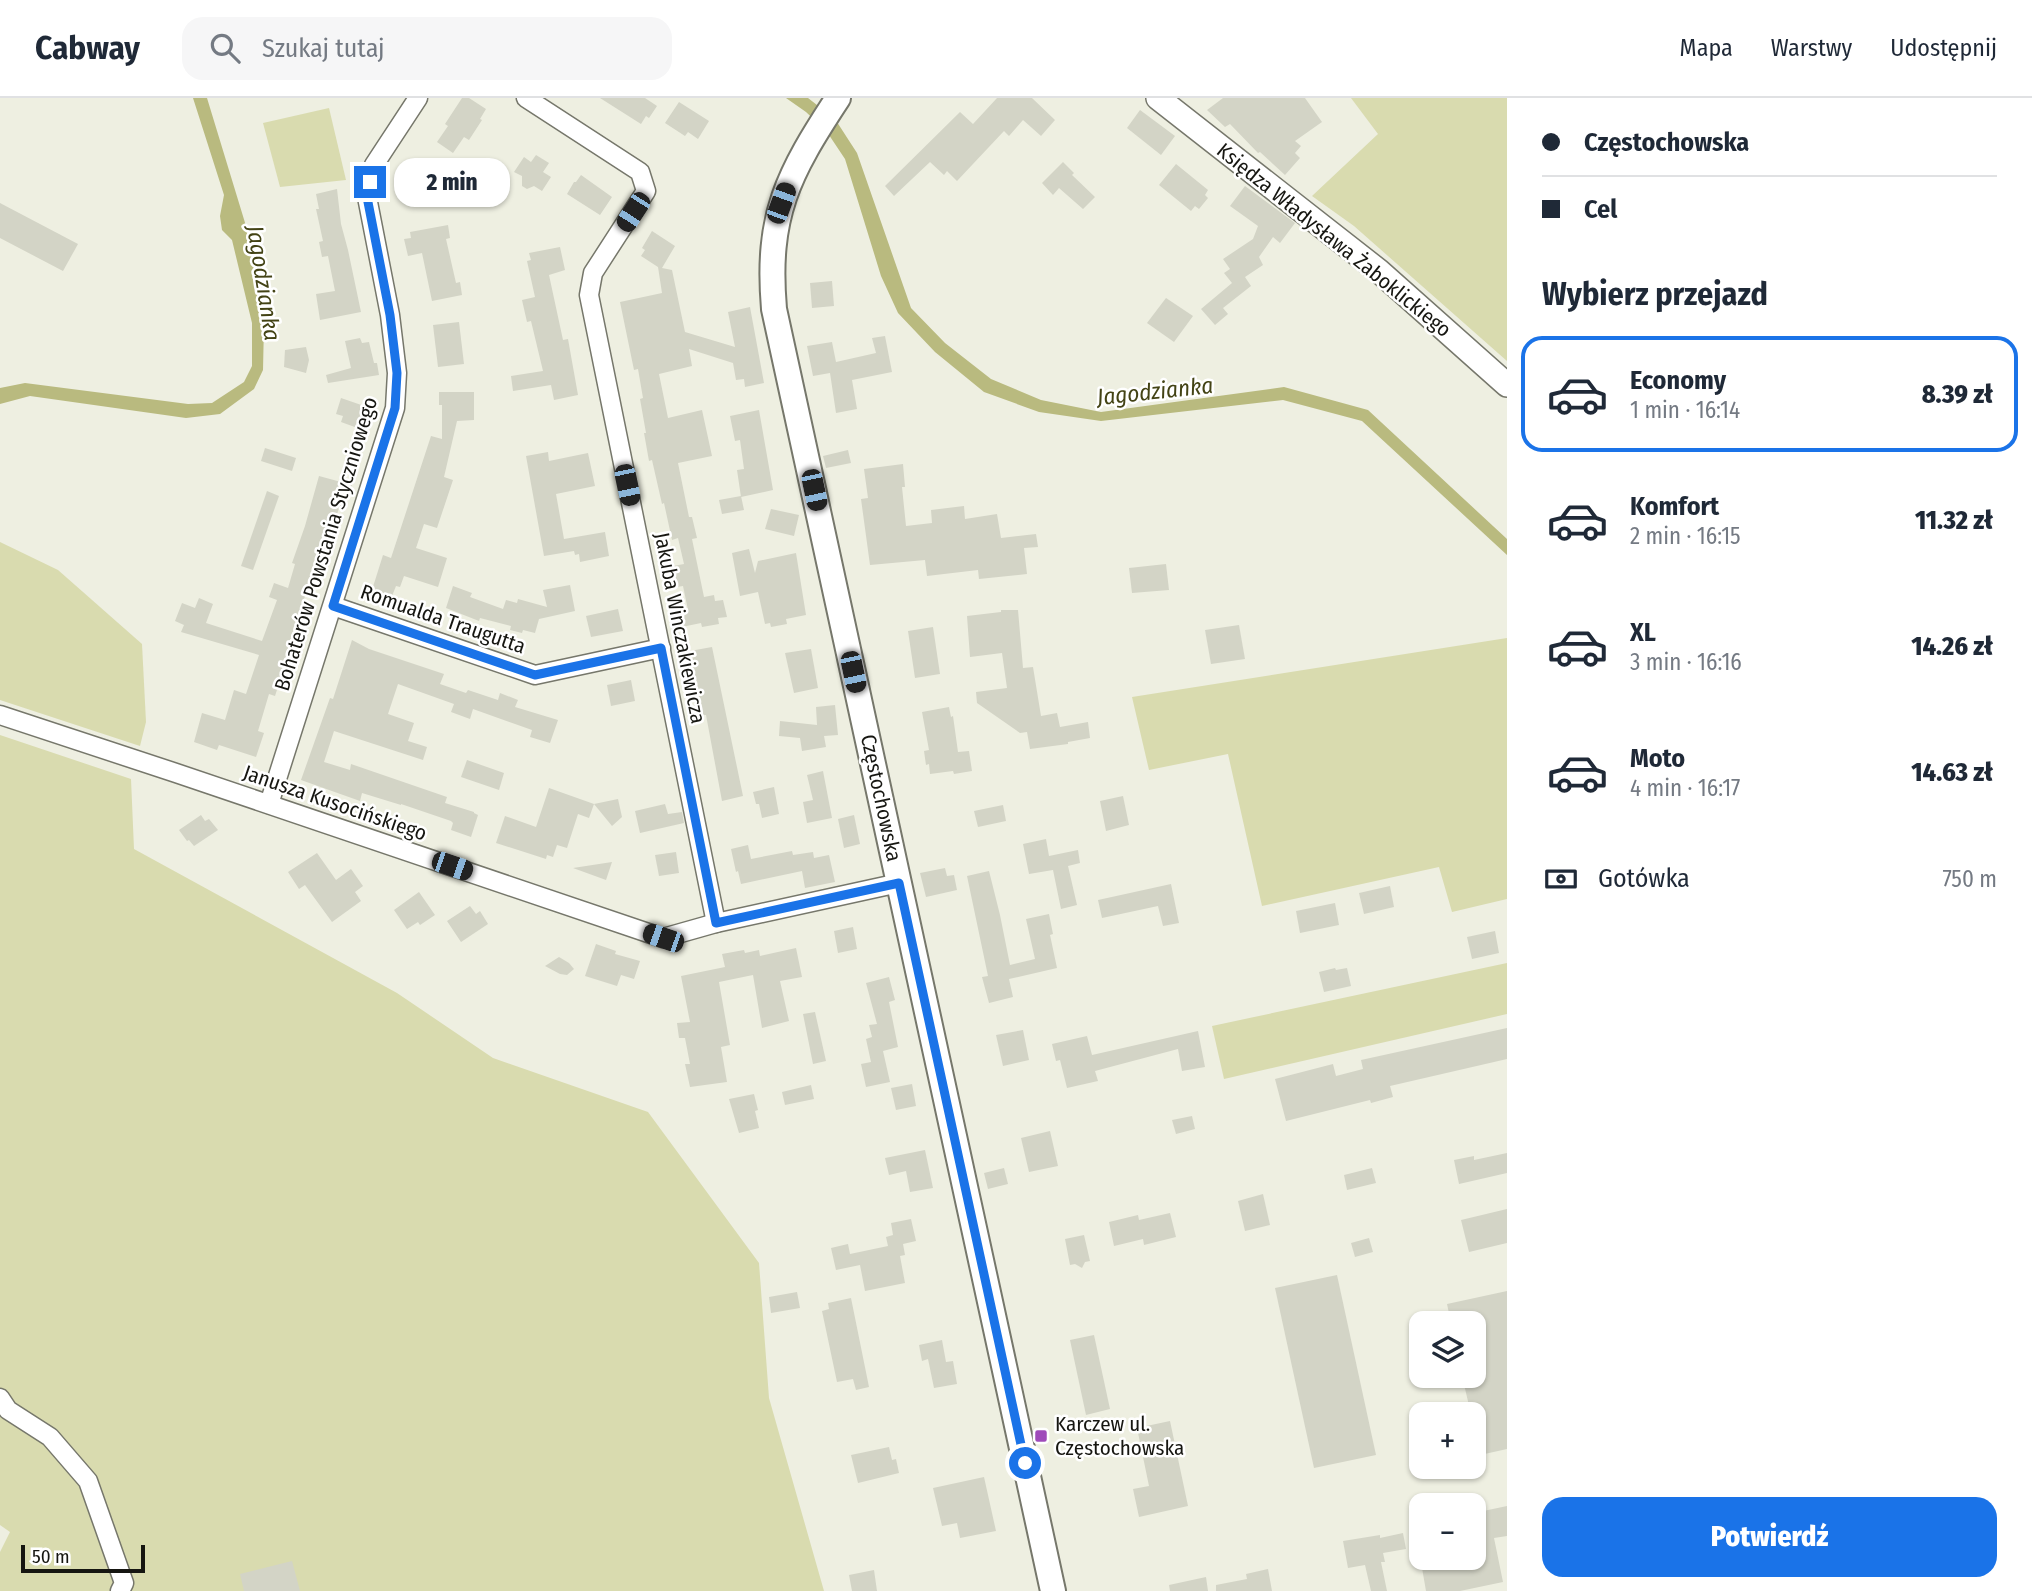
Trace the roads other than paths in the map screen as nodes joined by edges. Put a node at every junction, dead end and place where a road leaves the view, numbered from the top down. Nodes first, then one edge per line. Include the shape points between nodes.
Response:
1 (418, 98) edge
2 (526, 98) edge
3 (838, 98) edge
4 (1158, 98) edge
5 (1507, 385) edge
6 (333, 606) junction
7 (661, 648) junction
8 (0, 715) edge
9 (269, 804) junction
10 (899, 883) junction
11 (716, 923) junction
12 (0, 1398) edge
13 (120, 1591) edge
14 (1053, 1591) edge

1 - 6 street, Bohaterów Powstania Styczniowego via 374,165 367,197 390,315 397,373 395,408
2 - 7 street, Jakuba Winczakiewicza via 640,172 646,191 593,273 589,295
3 - 10 main road, Częstochowska via 806,146 786,188 776,227 774,309
4 - 5 street, Księdza Władysława Żaboklickiego via 1379,271
6 - 7 street, Romualda Traugutta via 535,675
6 - 9 street, Bohaterów Powstania Styczniowego
7 - 11 street, Jakuba Winczakiewicza
8 - 9 street, Janusza Kusocińskiego
9 - 11 street, Janusza Kusocińskiego via 663,938
10 - 11 street, Janusza Kusocińskiego
10 - 14 main road, Częstochowska
12 - 13 street via 8,1410 50,1437 88,1481 124,1583

